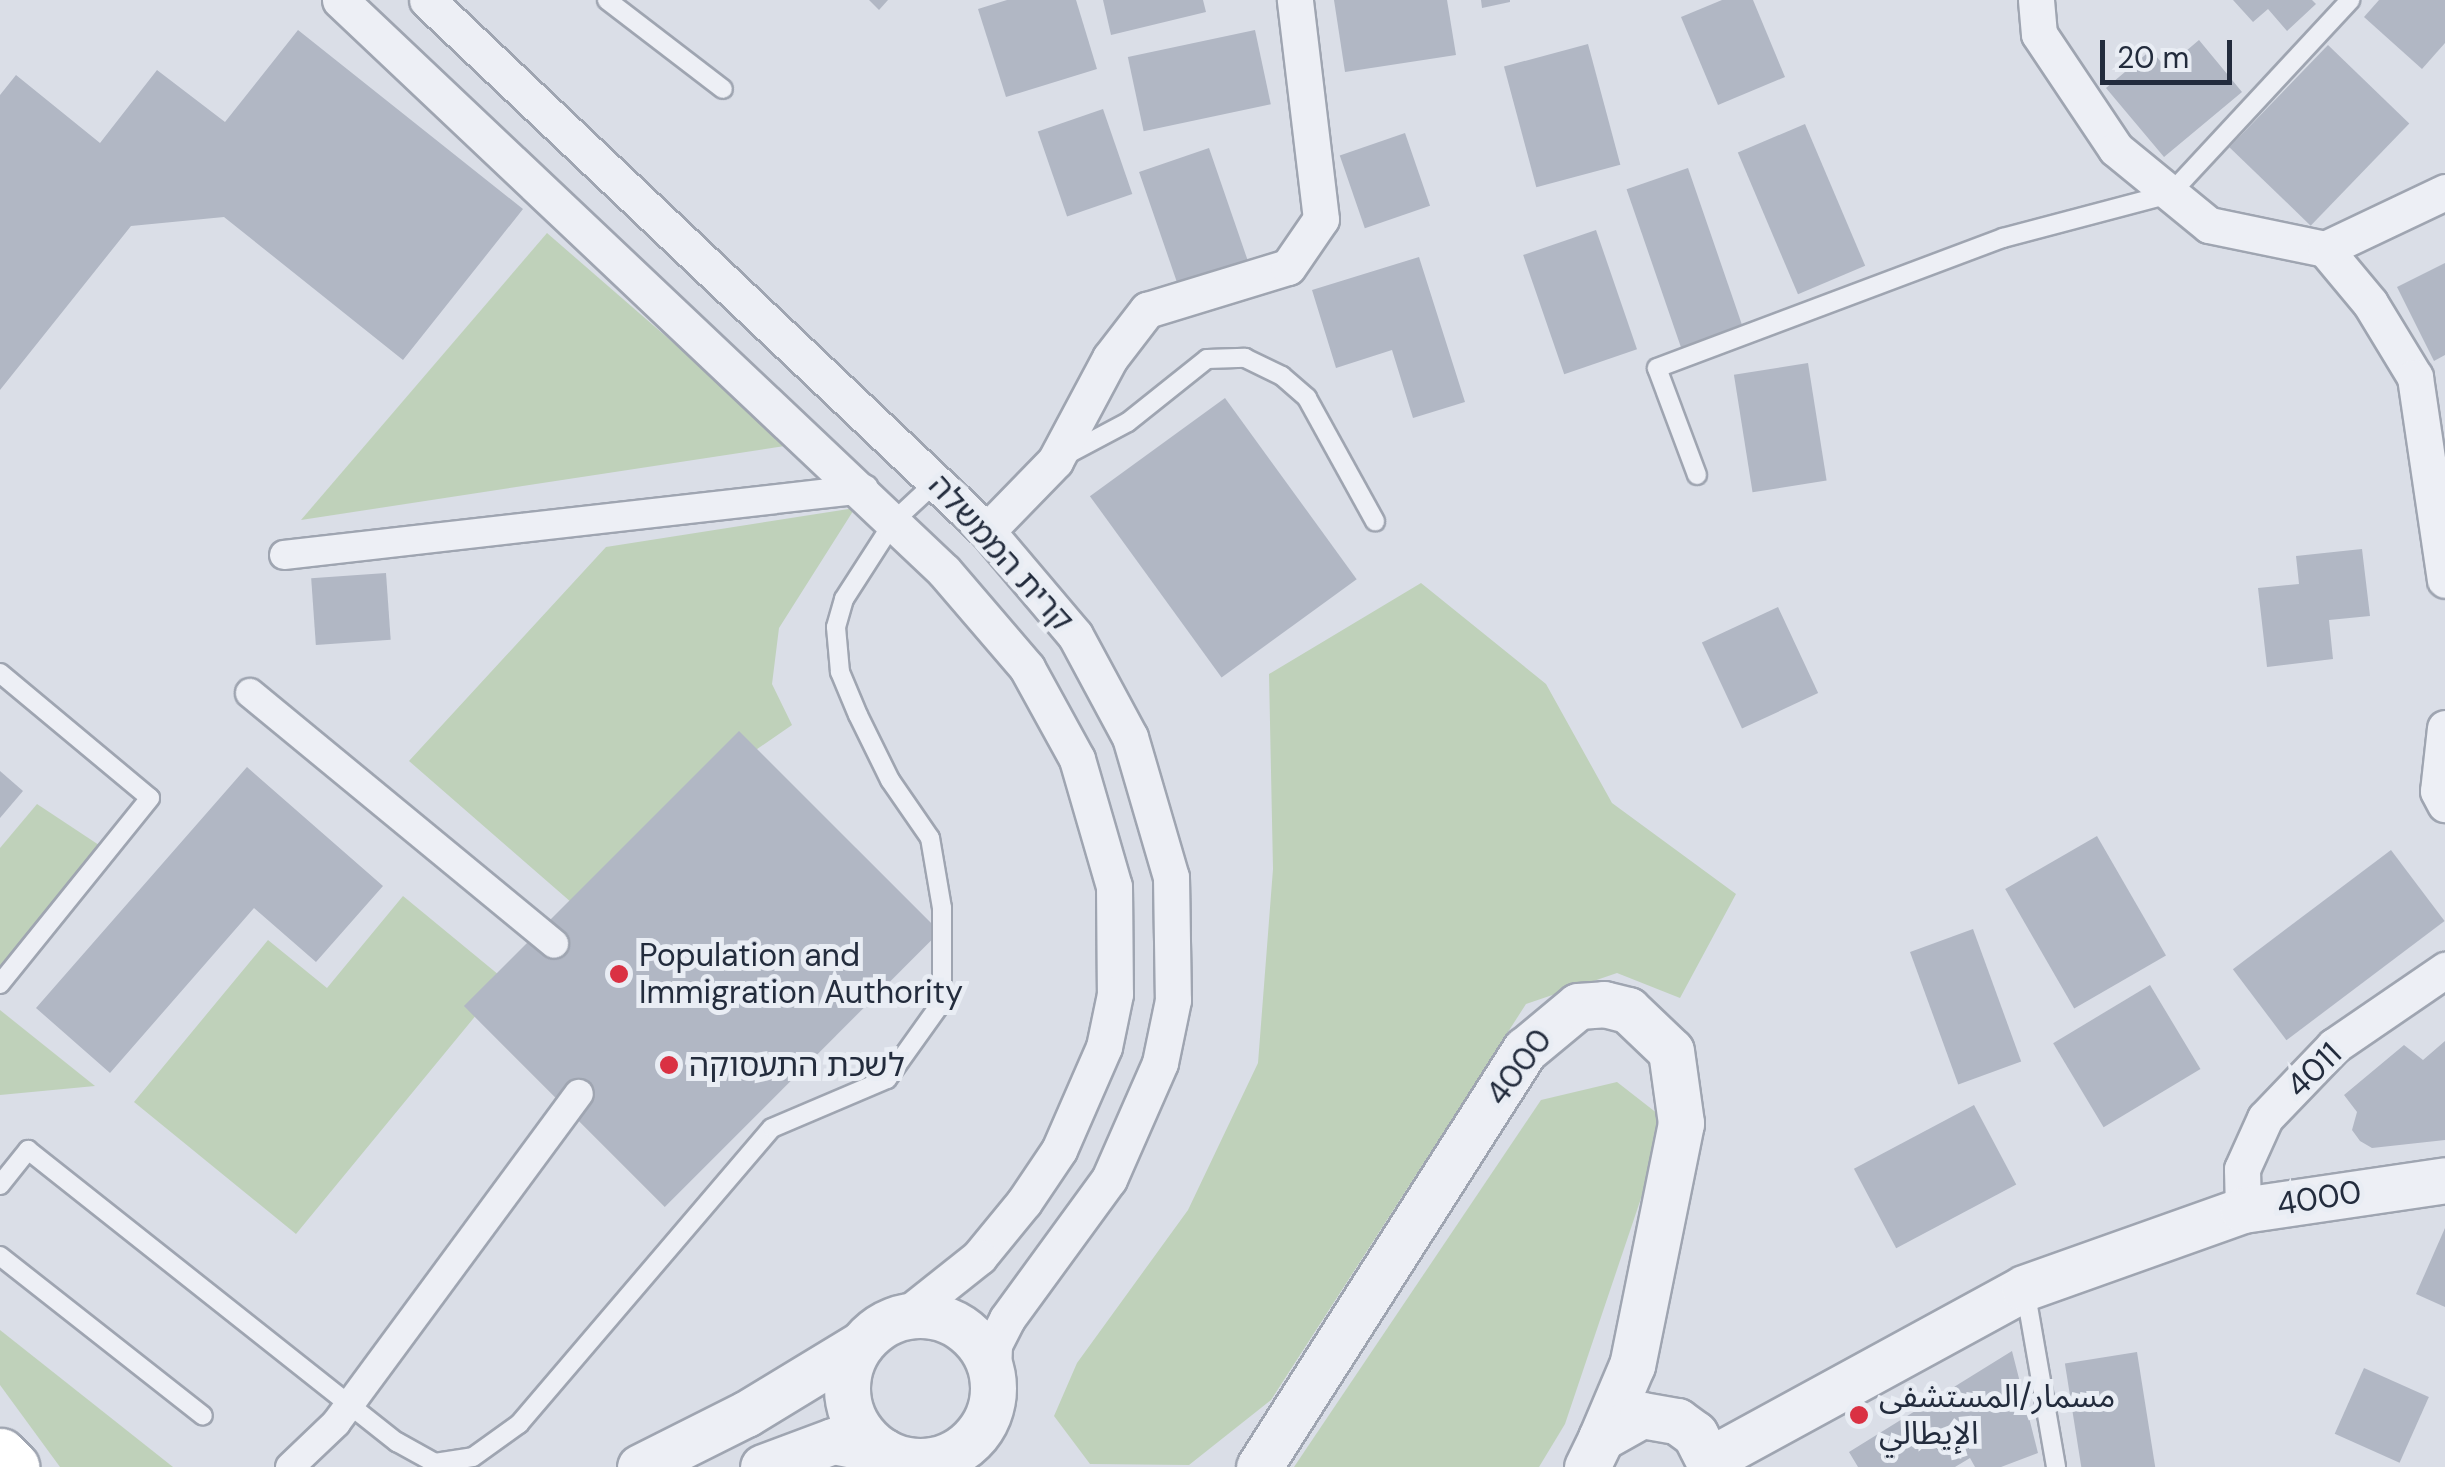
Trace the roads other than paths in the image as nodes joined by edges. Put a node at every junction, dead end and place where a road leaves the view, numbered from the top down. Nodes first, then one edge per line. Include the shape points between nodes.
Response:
1 (340, 0) edge
2 (427, 0) edge
3 (607, 0) edge
4 (1294, 0) edge
5 (2036, 0) edge
6 (2350, 0) edge
7 (723, 89) dead end
8 (2445, 192) edge
9 (2170, 194) junction
10 (2325, 250) junction
11 (1055, 461) junction
12 (1697, 475) dead end
13 (938, 481) junction
14 (864, 489) junction
15 (894, 520) junction
16 (1375, 521) dead end
17 (986, 531) junction
18 (284, 555) dead end
19 (2445, 580) edge
20 (0, 673) edge
21 (250, 692) dead end
22 (2445, 728) edge
23 (2445, 804) edge
24 (554, 944) dead end
25 (2445, 970) edge
26 (0, 984) edge
27 (579, 1094) dead end
28 (2445, 1180) edge
29 (0, 1185) edge
30 (2243, 1210) junction
31 (0, 1256) edge
32 (2024, 1288) junction
33 (901, 1319) junction
34 (1640, 1324) junction
35 (861, 1344) junction
36 (993, 1373) junction
37 (350, 1404) junction
38 (204, 1416) dead end
39 (1665, 1417) junction
40 (986, 1422) junction
41 (1594, 1452) edge
42 (0, 1456) edge
43 (903, 1459) edge
44 (1711, 1463) edge
45 (11, 1467) edge
46 (290, 1467) edge
47 (640, 1467) edge
48 (763, 1467) edge
49 (997, 1467) edge
50 (1259, 1467) edge
51 (2056, 1467) edge

1 - 14 street, קרית הממשלה
2 - 13 street, קרית הממשלה
3 - 7 lane
4 - 11 street via 1321,219 1288,267 1146,310 1110,358
5 - 9 street via 2039,34 2116,149
6 - 9 lane
8 - 10 street
9 - 10 street via 2209,225
9 - 12 lane via 2004,238 1657,368
10 - 19 street via 2370,303 2415,377
11 - 16 lane via 1128,422 1207,359 1245,358 1306,398
11 - 17 street
13 - 15 lane
13 - 17 street, קרית הממשלה
14 - 15 street, קרית הממשלה
14 - 18 street
15 - 33 street, קרית הממשלה via 991,622 1053,711 1099,823 1116,928 1115,994 1104,1047 1059,1150 980,1257
15 - 37 lane via 844,599 836,627 838,657 890,780 930,838 942,908 942,1002 887,1079 772,1128 520,1424 473,1457 435,1463
17 - 36 street, קרית הממשלה via 1075,635 1130,737 1167,860 1174,926 1173,1000 1138,1120 1110,1179 1006,1319 994,1346
20 - 26 lane via 150,798
21 - 24 street
22 - 23 street via 2438,791
25 - 30 street, 4011 via 2334,1046 2264,1118 2242,1169
27 - 37 street
28 - 30 street, 4000
29 - 37 lane via 28,1150
30 - 32 street, 4000
31 - 38 lane
32 - 44 street, 4000
32 - 51 lane
33 - 35 street, קרית הממשלה
33 - 36 street via 927,1314 952,1321 977,1342
34 - 39 street, 4000 via 1643,1364
34 - 41 street, 4000 via 1632,1365
34 - 50 street, 4000 via 1681,1122 1679,1079 1672,1050 1628,1010 1578,1006 1525,1050
35 - 43 street via 850,1368 849,1409 860,1432
35 - 47 street, קרית הממשלה via 746,1414
36 - 40 street, קרית הממשלה
37 - 46 street
39 - 41 street, 4000 via 1642,1415
39 - 44 street, 4000 via 1696,1434
40 - 43 street via 971,1442 943,1458
40 - 49 street
42 - 45 highway
43 - 48 street via 833,1442

